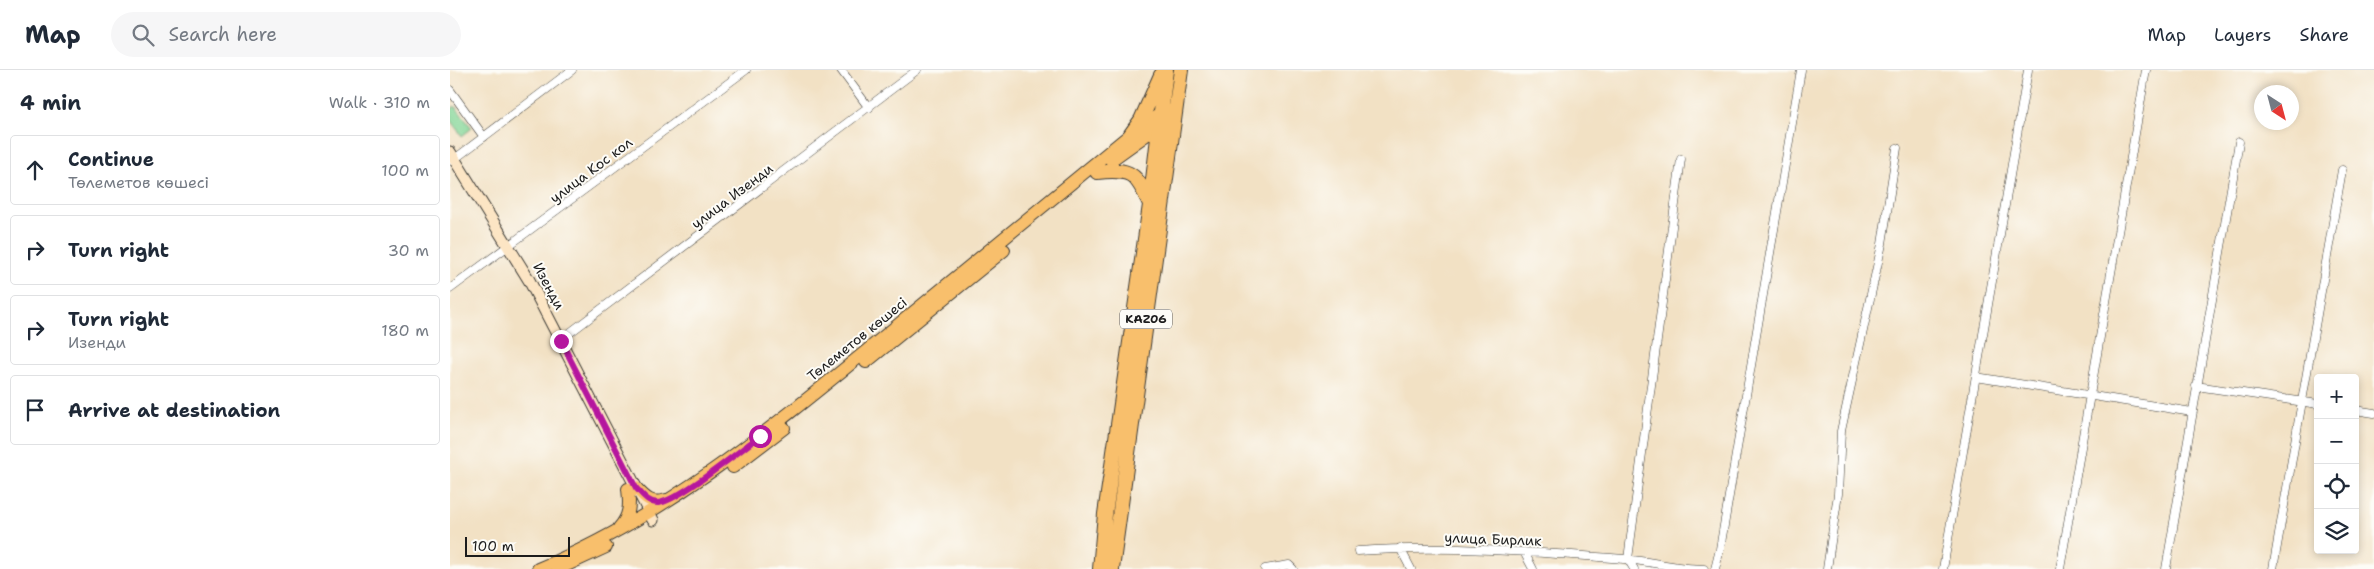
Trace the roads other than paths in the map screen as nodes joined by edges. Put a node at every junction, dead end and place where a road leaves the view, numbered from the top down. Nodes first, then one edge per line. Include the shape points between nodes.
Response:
1 (572, 70) edge
2 (746, 70) edge
3 (841, 70) edge
4 (918, 70) edge
5 (1164, 70) edge
6 (1181, 70) edge
7 (1801, 70) edge
8 (2028, 70) edge
9 (2146, 70) edge
10 (450, 90) edge
11 (869, 108) junction
12 (1168, 114) junction
13 (1131, 134) junction
14 (484, 137) junction
15 (2239, 142) dead end
16 (1897, 148) dead end
17 (451, 160) edge
18 (1680, 160) dead end
19 (2342, 170) dead end
20 (1097, 172) junction
21 (1150, 205) junction
22 (507, 248) junction
23 (450, 289) edge
24 (558, 342) junction
25 (1976, 377) junction
26 (2196, 386) junction
27 (2090, 395) junction
28 (2301, 401) junction
29 (2314, 403) edge
30 (2359, 411) edge
31 (2192, 412) junction
32 (2374, 414) edge
33 (632, 488) junction
34 (677, 495) junction
35 (648, 518) junction
36 (614, 533) junction
37 (1400, 548) junction
38 (1358, 551) dead end
39 (1524, 552) junction
40 (1628, 559) junction
41 (538, 569) edge
42 (558, 569) edge
43 (1100, 569) edge
44 (1112, 569) edge
45 (1265, 569) edge
46 (1293, 569) edge
47 (1411, 569) edge
48 (1533, 569) edge
49 (1634, 569) edge
50 (1704, 569) edge
51 (1715, 569) edge
52 (1827, 569) edge
53 (1943, 569) edge
54 (2060, 569) edge
55 (2166, 569) edge
56 (2273, 569) edge

1 - 14 street
2 - 22 street, улица Кос кол
3 - 11 street
4 - 11 street, улица Изенди
5 - 12 highway, KАZ06
5 - 13 highway
6 - 12 highway, KАZ06
7 - 51 street
8 - 25 street
9 - 27 street
10 - 14 street
11 - 24 street, улица Изенди
12 - 13 main road, Төлеметов көшесі
12 - 20 main road, Төлеметов көшесі
12 - 21 highway, KАZ06
12 - 44 highway, KАZ06
13 - 34 main road, Төлеметов көшесі via 822,387
14 - 17 street
15 - 26 street
16 - 52 street via 1882,244 1841,431 1838,494
17 - 22 street, Изенди
18 - 40 street
19 - 28 street
20 - 21 highway via 1128,171 1141,184
20 - 35 main road, Төлеметов көшесі via 765,443 715,480
21 - 43 highway, KАZ06 via 1105,514
22 - 23 street, улица Кос кол
22 - 24 street, Изенди
24 - 33 street, Изенди
25 - 27 street
25 - 53 street
26 - 28 street
26 - 31 street
27 - 31 street
27 - 54 street
28 - 29 street
28 - 56 street
30 - 32 street
31 - 55 street
33 - 34 main road via 658,503
33 - 35 street, Изенди
33 - 36 main road via 627,517
34 - 35 main road, Төлеметов көшесі
35 - 36 main road, Төлеметов көшесі
35 - 42 main road, Төлеметов көшесі
36 - 41 main road, Төлеметов көшесі
37 - 38 street, улица Бирлик
37 - 39 street, улица Бирлик
37 - 47 street
39 - 40 street, улица Бирлик
39 - 48 street
40 - 49 street
40 - 50 street, улица Бирлик via 1683,569
45 - 46 street via 1289,565

